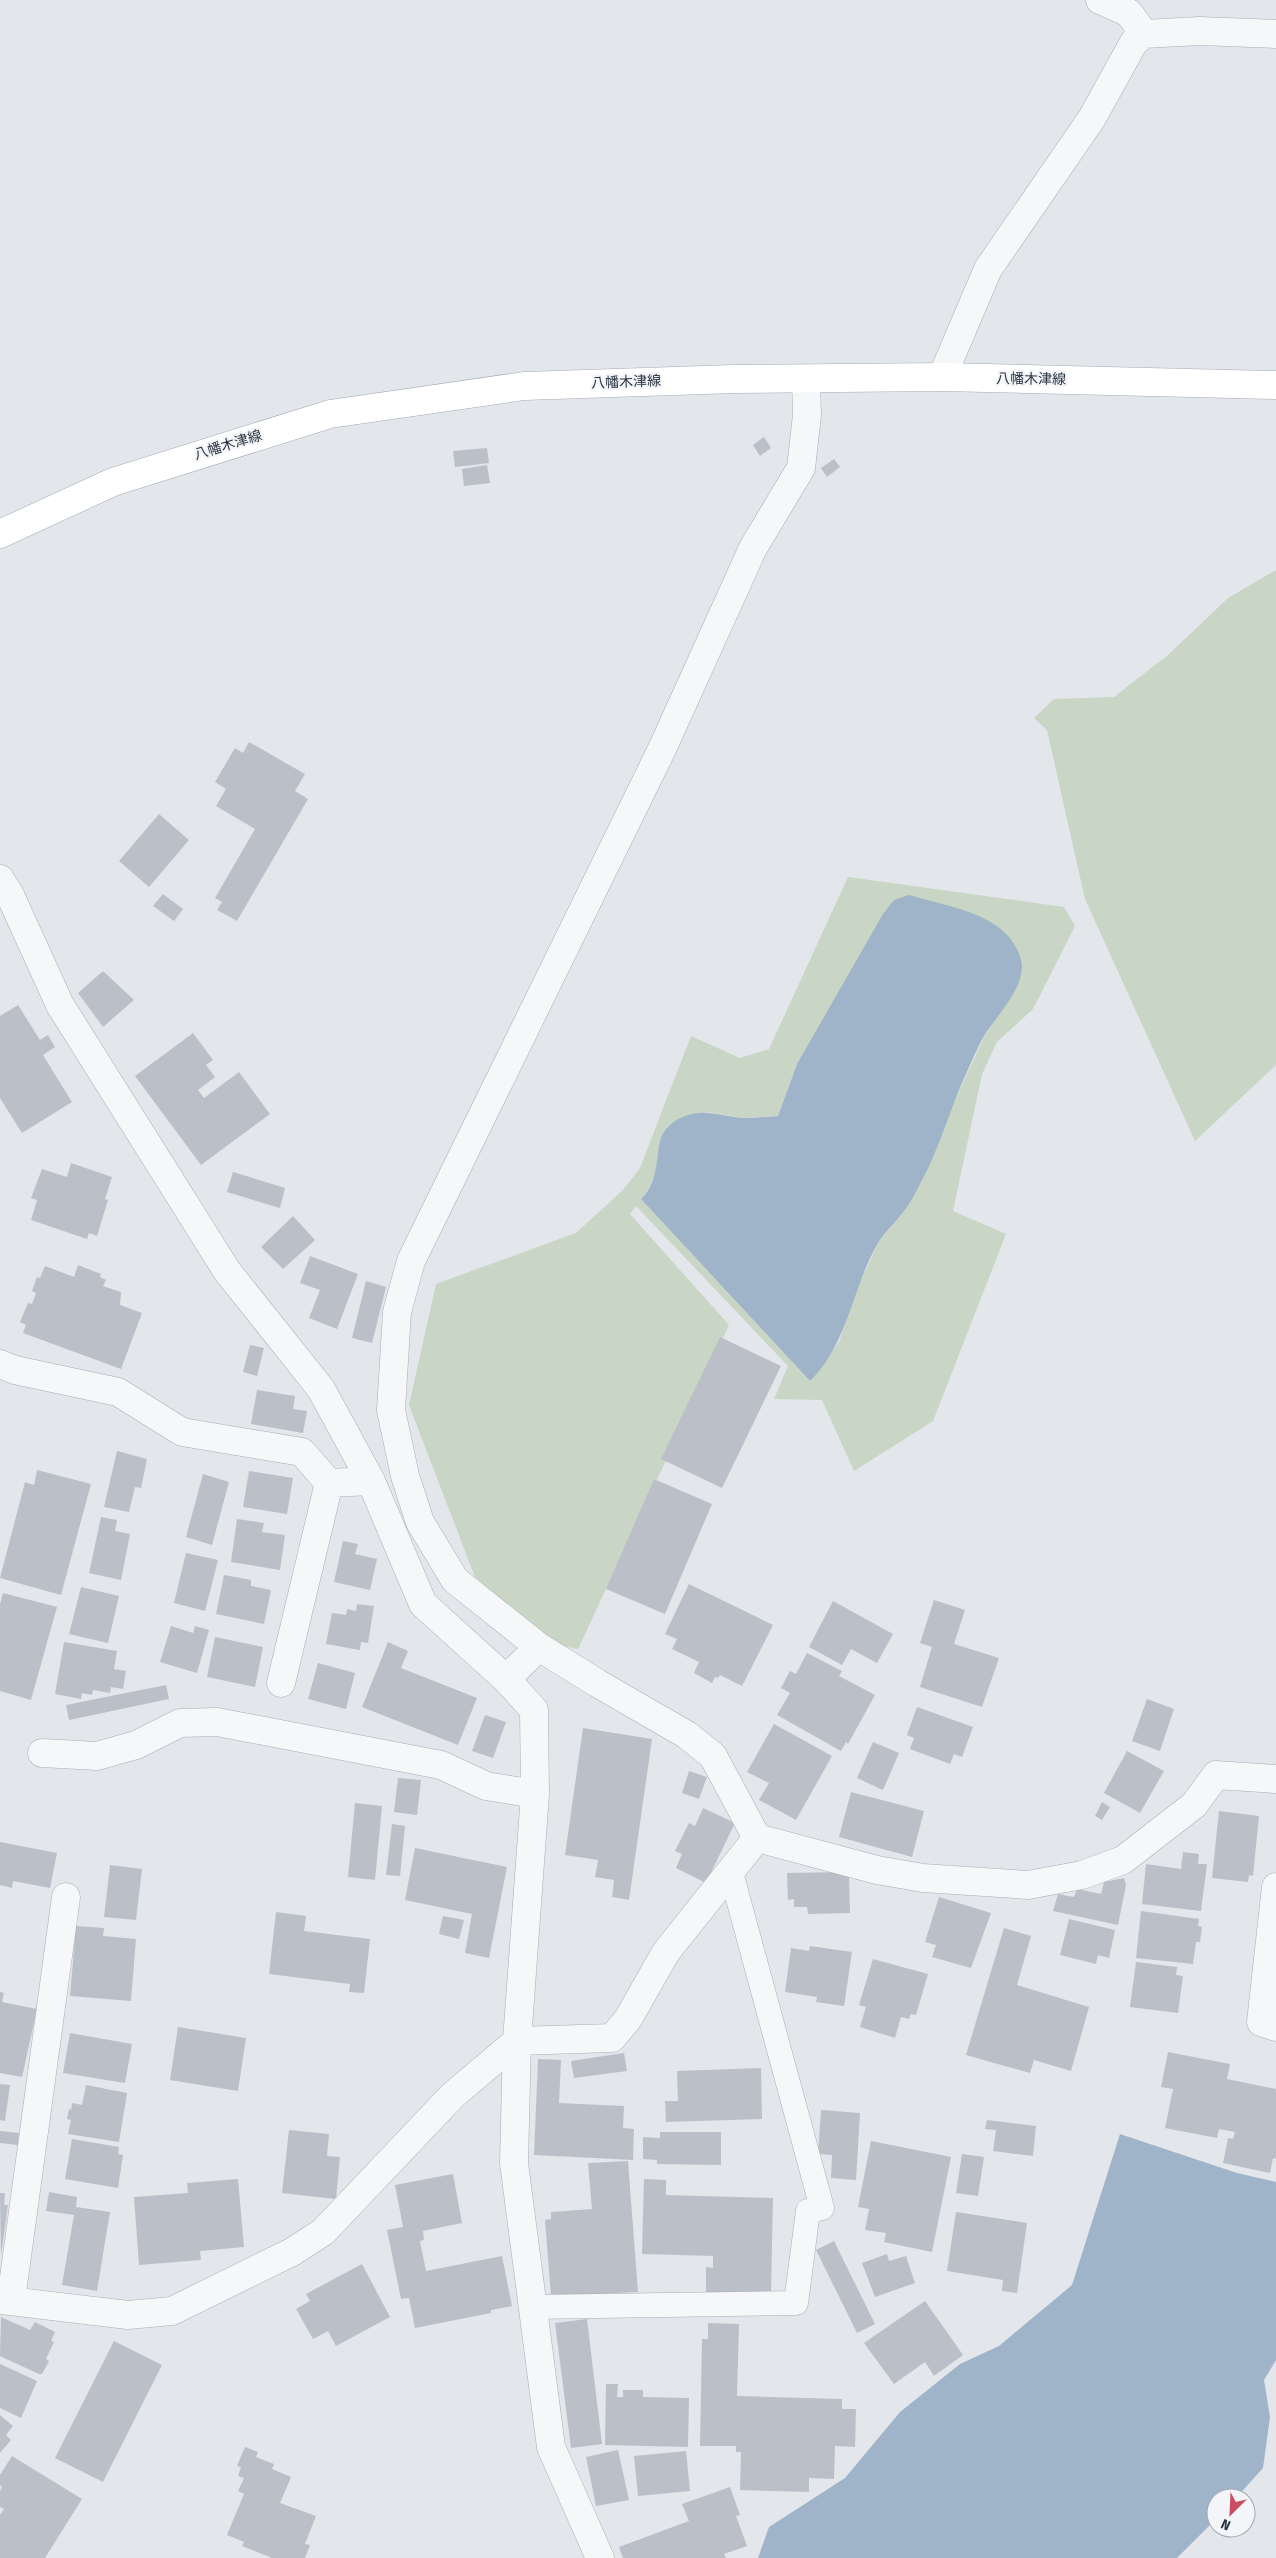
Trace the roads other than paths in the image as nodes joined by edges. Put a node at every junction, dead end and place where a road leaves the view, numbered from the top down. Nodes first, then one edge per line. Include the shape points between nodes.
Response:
1 (1100, 0) edge
2 (1144, 34) junction
3 (1276, 34) edge
4 (942, 377) junction
5 (806, 379) junction
6 (1276, 385) edge
7 (0, 534) edge
8 (0, 879) edge
9 (0, 1364) edge
10 (371, 1481) junction
11 (329, 1483) junction
12 (539, 1647) junction
13 (506, 1679) junction
14 (281, 1683) dead end
15 (42, 1753) dead end
16 (1276, 1779) edge
17 (535, 1794) junction
18 (757, 1838) junction
19 (730, 1870) junction
20 (1276, 1887) edge
21 (66, 1897) dead end
22 (1276, 2027) edge
23 (516, 2041) junction
24 (5, 2300) edge
25 (532, 2307) junction
26 (600, 2558) edge

1 - 2 street via 1129,13
2 - 3 street via 1199,31
2 - 4 street via 1134,42 1092,118 988,269
4 - 5 main road, 八幡木津線
4 - 6 main road, 八幡木津線
5 - 7 main road, 八幡木津線 via 524,386 330,414 113,482
5 - 12 street via 807,416 801,468 753,548 662,749 411,1261 397,1312 391,1410 405,1476 420,1522 454,1580
8 - 10 street via 60,1005 226,1271 320,1388
9 - 11 street via 118,1392 182,1432 302,1452
10 - 11 street
10 - 13 street via 423,1604
11 - 14 street
12 - 13 street
12 - 18 street via 687,1735 713,1756
13 - 17 street via 534,1710
15 - 17 street via 97,1756 136,1746 180,1724 217,1722 441,1766 486,1786
16 - 18 street via 1216,1775 1194,1805 1123,1860 1082,1875 1028,1885 923,1878 877,1870
17 - 23 street
18 - 19 street
19 - 23 street via 666,1952 628,2019 612,2038
19 - 25 lane via 822,2208 808,2211 796,2303
20 - 22 street via 1261,2022
21 - 24 street
23 - 24 street via 452,2096 323,2232 292,2252 172,2312 128,2315
23 - 25 street via 514,2163
25 - 26 street via 551,2447

